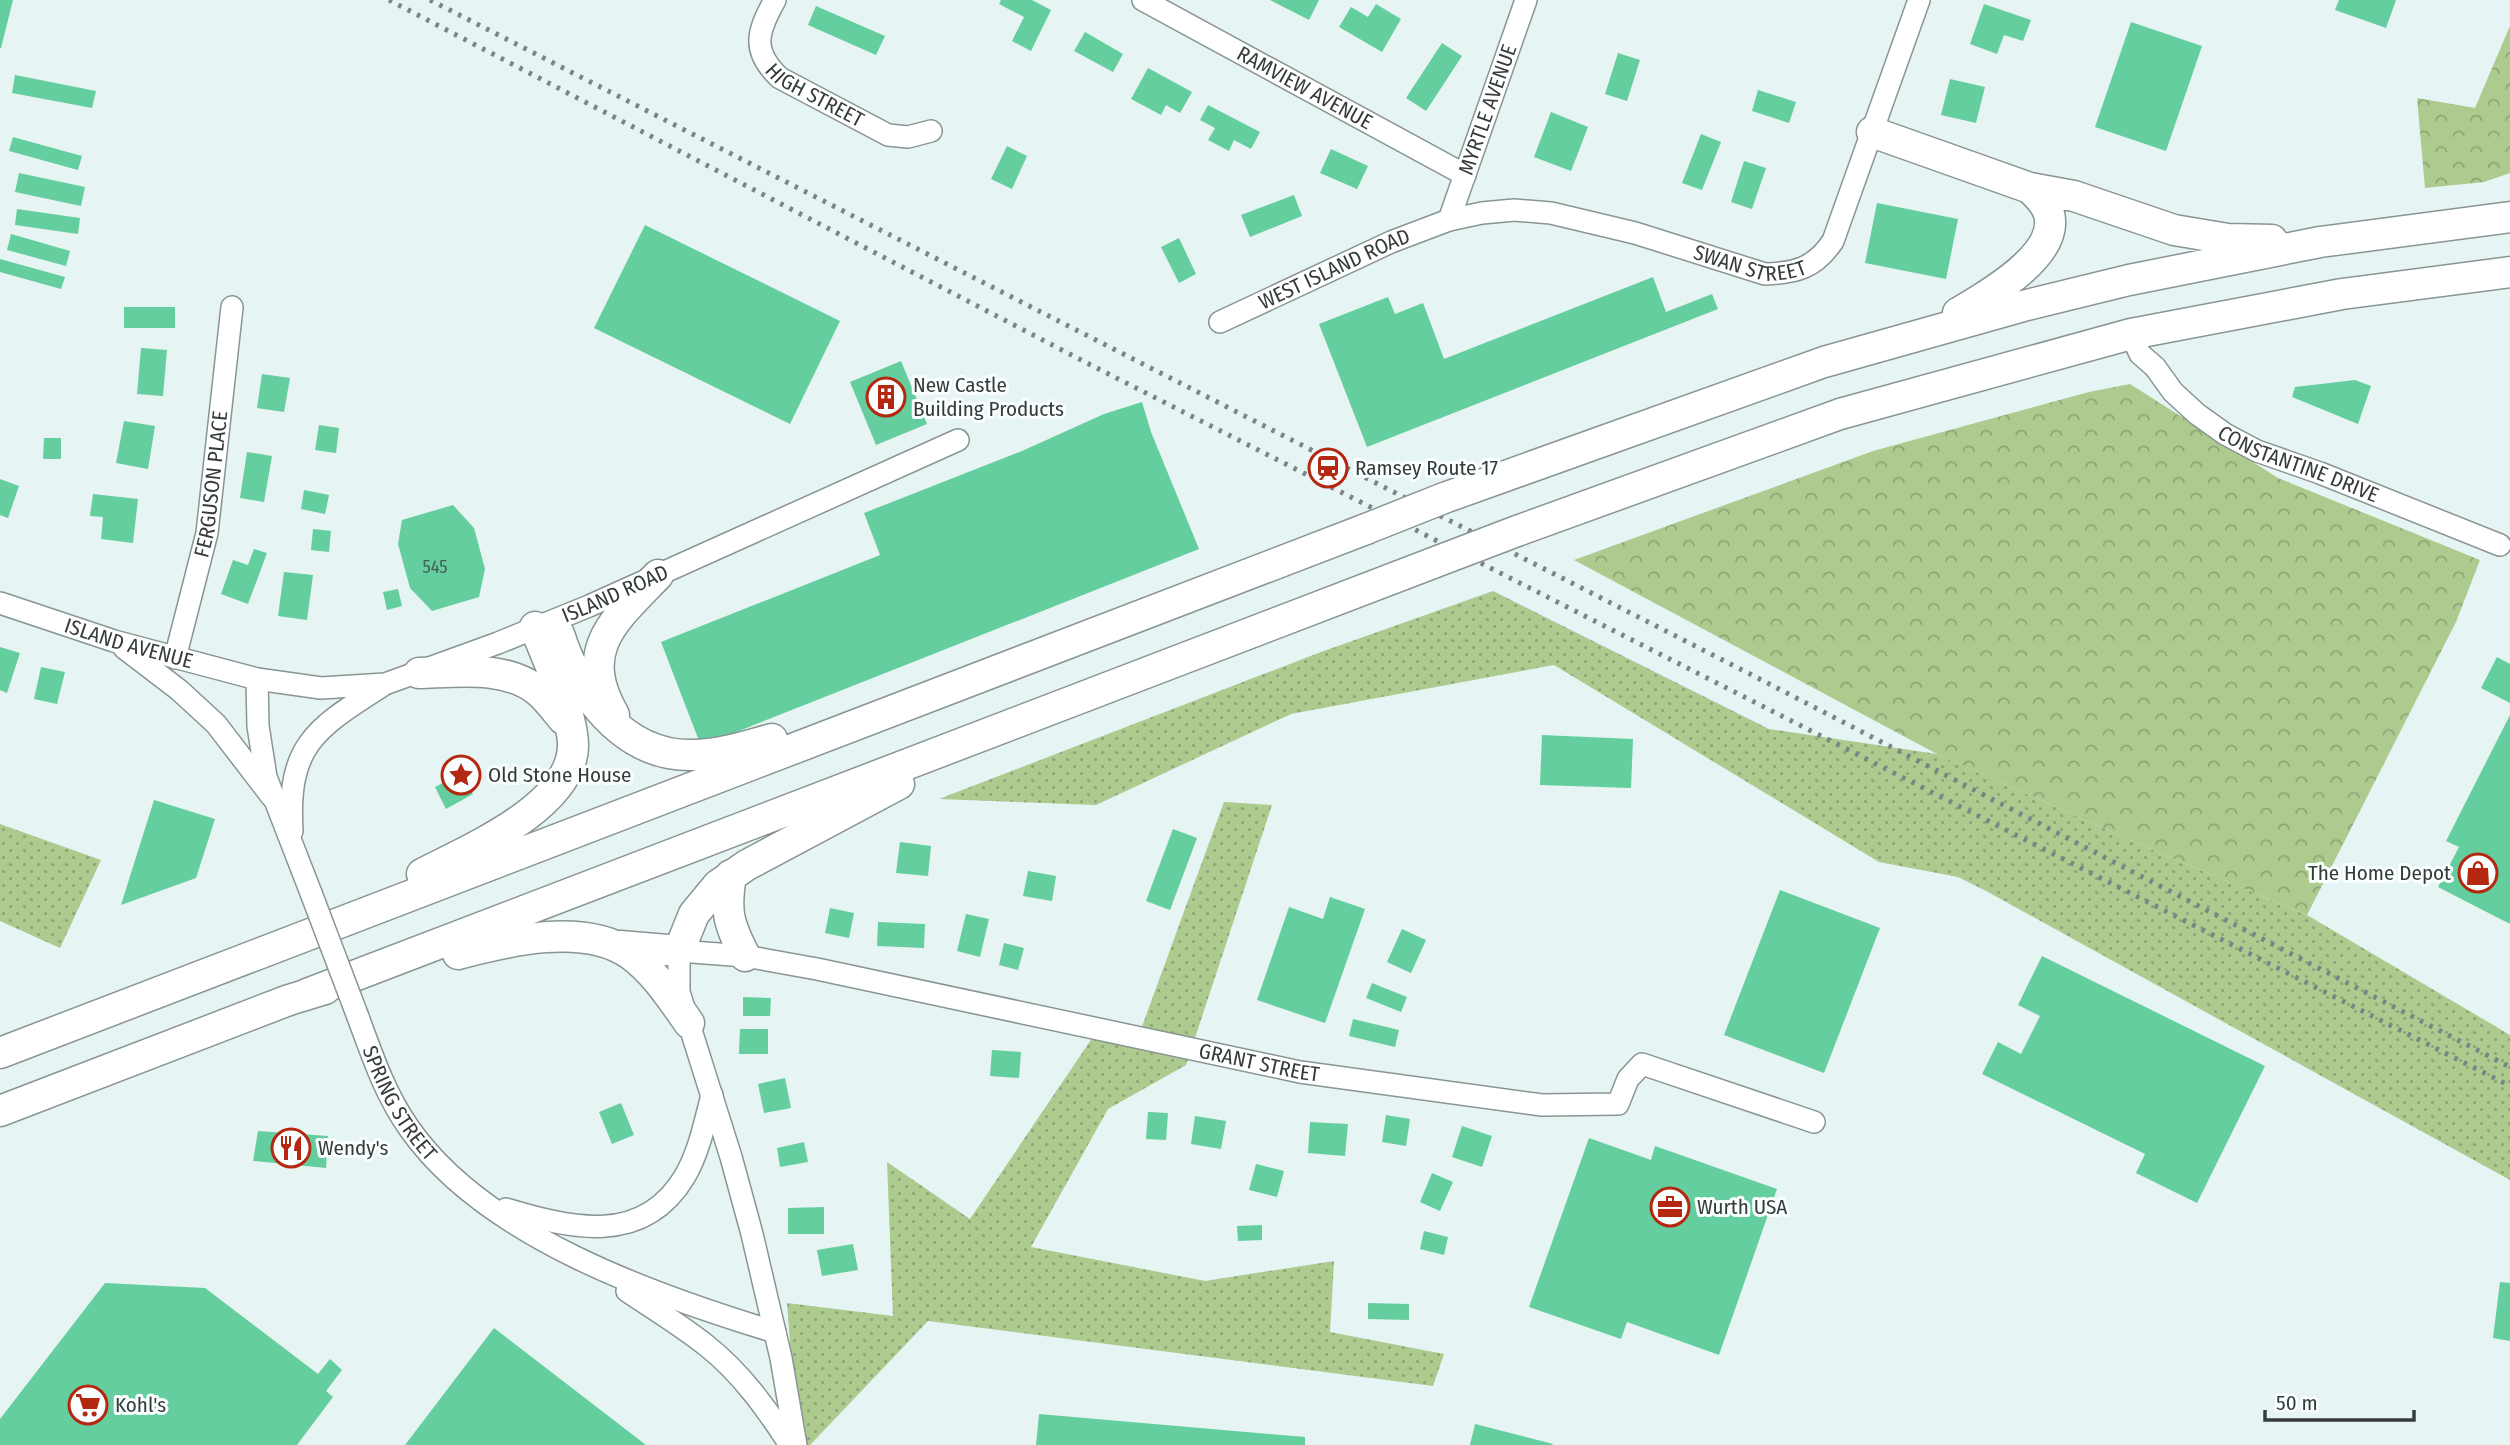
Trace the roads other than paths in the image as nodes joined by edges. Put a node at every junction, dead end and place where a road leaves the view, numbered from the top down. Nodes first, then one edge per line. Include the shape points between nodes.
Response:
1 (775, 0) edge
2 (1143, 0) edge
3 (1526, 0) edge
4 (1919, 0) edge
5 (931, 131) dead end
6 (1872, 132) junction
7 (1465, 175) junction
8 (2030, 188) junction
9 (2510, 216) edge
10 (1449, 220) junction
11 (2320, 242) junction
12 (2510, 272) edge
13 (232, 307) dead end
14 (1220, 322) dead end
15 (1922, 334) junction
16 (2131, 334) junction
17 (958, 440) dead end
18 (2500, 545) dead end
19 (659, 575) junction
20 (0, 603) edge
21 (545, 624) junction
22 (114, 641) junction
23 (175, 658) junction
24 (419, 673) junction
25 (257, 679) junction
26 (385, 684) junction
27 (947, 690) junction
28 (1037, 714) junction
29 (570, 727) junction
30 (625, 733) junction
31 (272, 797) junction
32 (292, 843) junction
33 (731, 875) junction
34 (288, 943) junction
35 (617, 946) junction
36 (679, 951) junction
37 (745, 956) junction
38 (307, 994) junction
39 (690, 1023) junction
40 (0, 1053) edge
41 (712, 1095) junction
42 (0, 1111) edge
43 (1814, 1122) dead end
44 (483, 1203) junction
45 (576, 1256) junction
46 (775, 1332) junction
47 (790, 1445) edge
48 (796, 1445) edge

1 - 5 street, HIGH STREET via 761,25 759,40 761,53 780,78 888,135 908,137
2 - 7 street, RAMVIEW AVENUE
3 - 7 street, MYRTLE AVENUE
4 - 6 street, SWAN STREET
6 - 8 highway
6 - 10 street, SWAN STREET via 1833,241 1823,256 1785,274 1746,270 1634,233 1551,213 1514,210
7 - 10 street, MYRTLE AVENUE
8 - 11 highway via 2074,196 2174,230 2228,239
8 - 15 highway via 2049,216 2050,228 2042,247 1998,290
9 - 11 highway
10 - 14 street, WEST ISLAND ROAD via 1391,242
11 - 15 highway via 2129,280
12 - 16 highway via 2342,294
13 - 23 street, FERGUSON PLACE via 207,533
15 - 27 highway, bridge via 1800,370 1444,498
16 - 18 street, CONSTANTINE DRIVE via 2140,354 2173,392 2225,434 2257,451
16 - 28 highway, bridge via 1840,414
17 - 19 street, ISLAND ROAD
19 - 21 street, ISLAND ROAD
19 - 30 highway via 613,624 601,649 602,685
20 - 22 street, ISLAND AVENUE
21 - 24 street, ISLAND ROAD
21 - 29 highway
21 - 30 highway via 584,691
22 - 23 street, ISLAND AVENUE
22 - 31 street via 210,719
23 - 25 street, ISLAND AVENUE
24 - 26 street, ISLAND ROAD
24 - 29 highway via 482,672 510,677 538,691
25 - 26 street, ISLAND ROAD via 321,688
25 - 31 street, SPRING STREET via 259,735
26 - 32 street via 323,726 303,750 292,784
27 - 30 highway via 705,755 664,753
27 - 34 highway
28 - 33 highway
28 - 38 highway
29 - 34 highway via 573,747 567,769 554,790 529,812 498,835
31 - 32 street, SPRING STREET
32 - 44 street, SPRING STREET, bridge via 389,1095 438,1164
33 - 36 highway via 710,892 694,914
33 - 37 highway via 727,907
34 - 40 highway
35 - 36 highway
35 - 38 highway via 571,937 532,938
35 - 39 highway via 654,976
36 - 37 street, GRANT STREET
36 - 39 street via 679,992
37 - 43 street, GRANT STREET via 1300,1072 1542,1105 1618,1104 1628,1079 1642,1064
38 - 42 highway
39 - 41 street
41 - 44 street via 684,1178 662,1203 636,1218 607,1227 575,1227
41 - 46 street
44 - 45 street, SPRING STREET
45 - 46 street, SPRING STREET via 658,1294
45 - 47 street via 714,1352 753,1392
46 - 48 street

